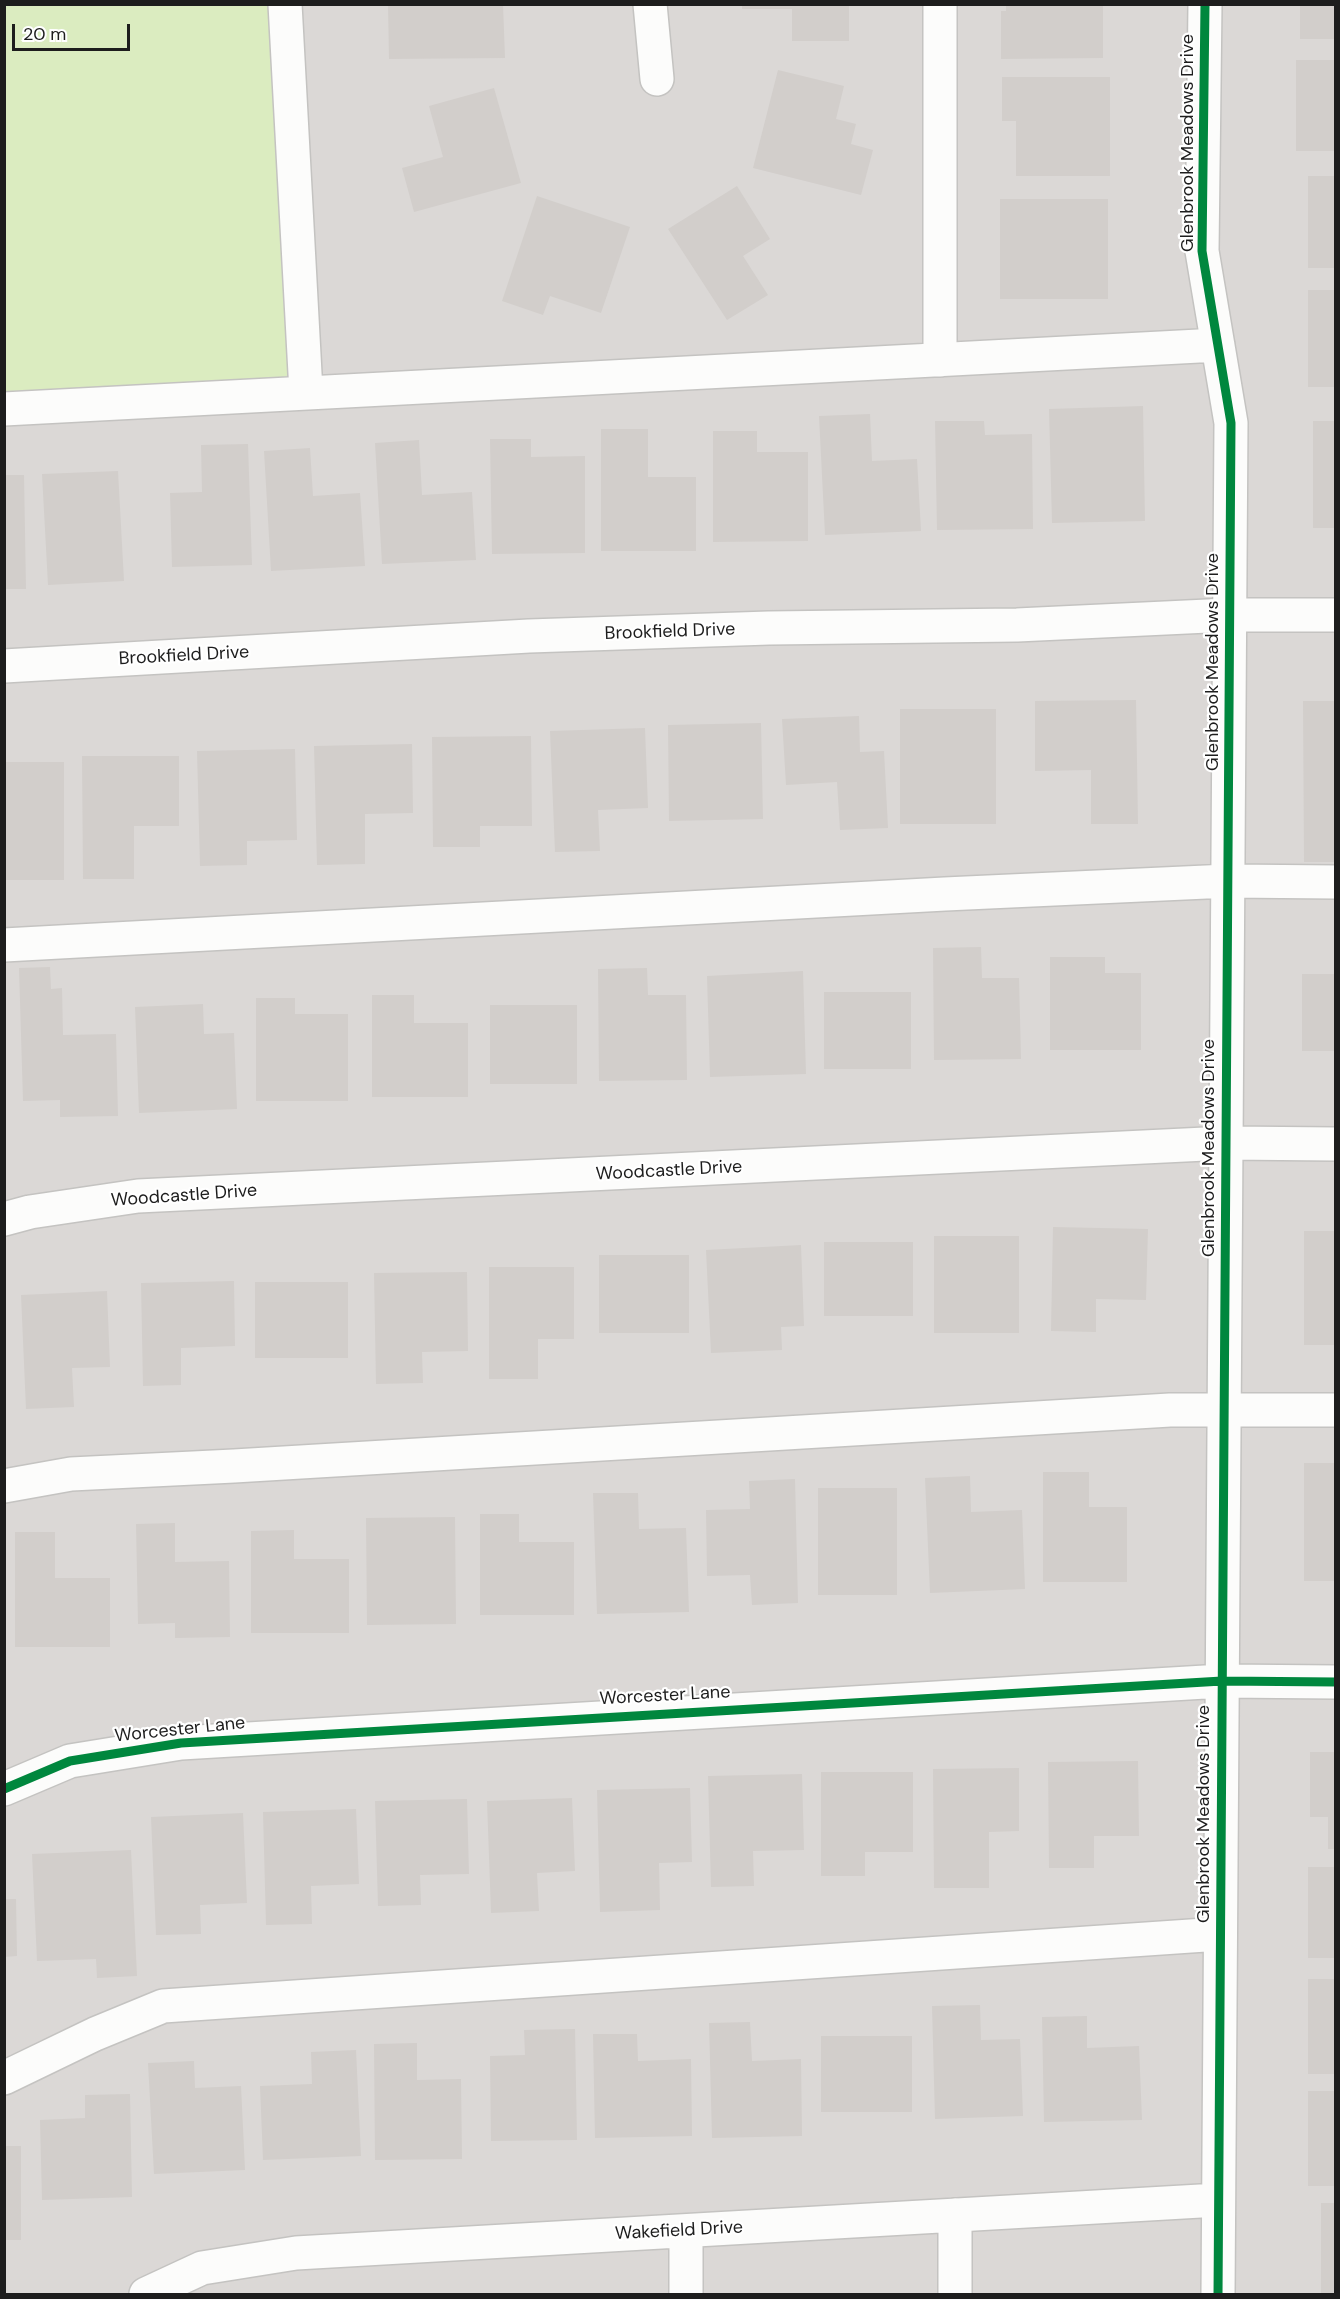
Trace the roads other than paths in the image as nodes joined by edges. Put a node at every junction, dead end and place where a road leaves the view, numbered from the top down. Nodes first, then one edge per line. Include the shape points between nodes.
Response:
1 (285, 4) edge
2 (650, 4) edge
3 (940, 4) edge
4 (1205, 4) edge
5 (657, 79) dead end
6 (1218, 345) junction
7 (940, 360) junction
8 (306, 392) junction
9 (4, 409) edge
10 (1229, 615) junction
11 (1335, 615) edge
12 (4, 666) edge
13 (1228, 881) junction
14 (1335, 882) edge
15 (4, 945) edge
16 (1226, 1143) junction
17 (1335, 1144) edge
18 (4, 1219) edge
19 (1224, 1410) junction
20 (1335, 1410) edge
21 (4, 1486) edge
22 (1222, 1681) junction
23 (1335, 1682) edge
24 (4, 1789) edge
25 (1220, 1934) junction
26 (4, 2078) edge
27 (1218, 2200) junction
28 (955, 2215) junction
29 (686, 2231) junction
30 (146, 2295) edge
31 (686, 2295) edge
32 (955, 2295) edge
33 (1218, 2295) edge

1 - 8 street
2 - 5 street
3 - 7 street
4 - 6 street, Glenbrook Meadows Drive via 1202,251
6 - 7 street
6 - 10 street, Glenbrook Meadows Drive via 1231,423
7 - 8 street
8 - 9 street
10 - 11 street, Brookfield Drive
10 - 12 street, Brookfield Drive via 1017,625 529,636
10 - 13 street, Glenbrook Meadows Drive
13 - 14 street
13 - 15 street
13 - 16 street, Glenbrook Meadows Drive
16 - 17 street, Woodcastle Drive
16 - 18 street, Woodcastle Drive via 138,1196
16 - 19 street, Glenbrook Meadows Drive
19 - 20 street
19 - 21 street via 71,1474
19 - 22 street, Glenbrook Meadows Drive
22 - 23 street, Worcester Lane
22 - 24 street, Worcester Lane via 181,1743 70,1761
22 - 25 street, Glenbrook Meadows Drive
25 - 26 street via 163,2006
25 - 27 street, Glenbrook Meadows Drive
27 - 28 street, Wakefield Drive
27 - 33 street, Glenbrook Meadows Drive
28 - 29 street, Wakefield Drive
28 - 32 street
29 - 30 street, Wakefield Drive via 296,2253 202,2268
29 - 31 street

